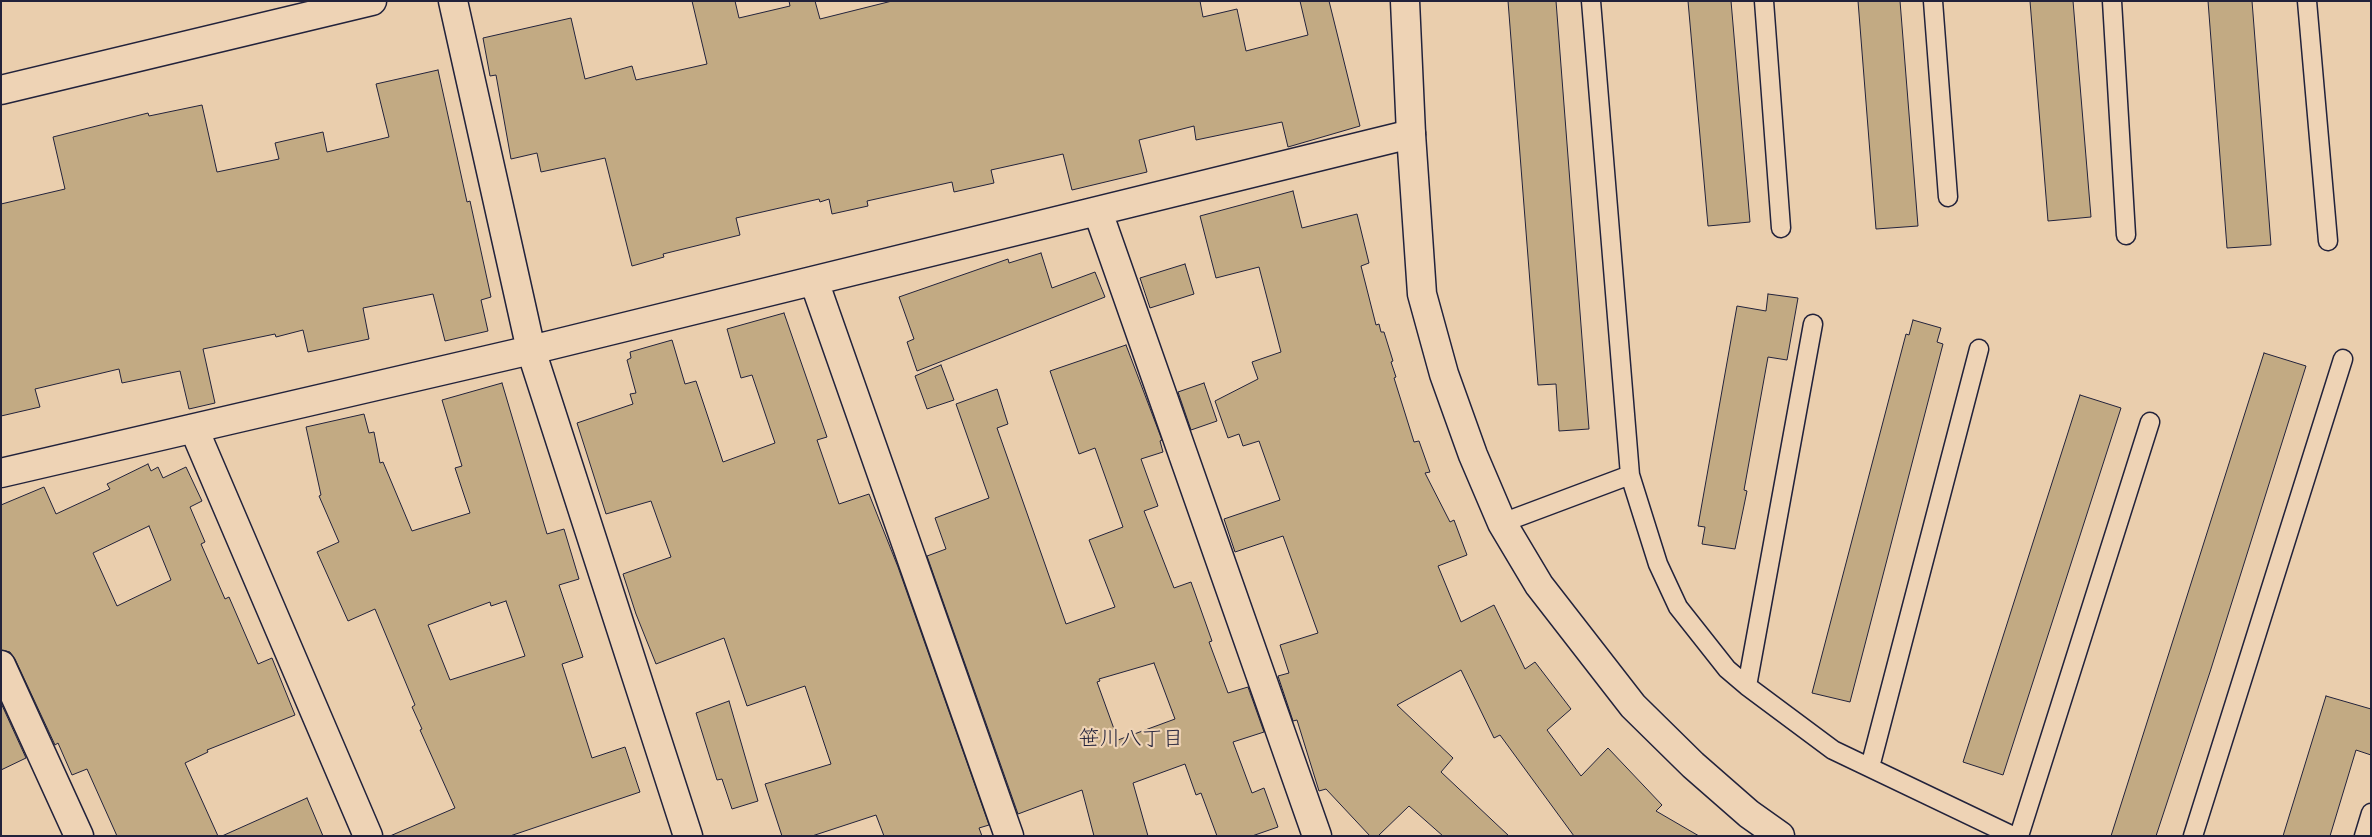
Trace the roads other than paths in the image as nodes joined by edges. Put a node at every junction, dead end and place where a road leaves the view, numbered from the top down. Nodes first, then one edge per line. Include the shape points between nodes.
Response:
1 (372, 1) edge
2 (453, 1) edge
3 (1405, 1) edge
4 (1591, 1) edge
5 (1764, 1) edge
6 (1933, 1) edge
7 (2112, 1) edge
8 (2306, 1) edge
9 (1, 90) edge
10 (1411, 134) junction
11 (1948, 197) dead end
12 (1098, 212) junction
13 (1781, 228) dead end
14 (2126, 234) dead end
15 (2328, 241) dead end
16 (814, 280) junction
17 (1813, 324) dead end
18 (1979, 349) dead end
19 (532, 350) junction
20 (2343, 359) dead end
21 (2150, 422) dead end
22 (194, 429) junction
23 (1, 473) edge
24 (1630, 475) junction
25 (1502, 523) junction
26 (1, 665) edge
27 (1747, 686) junction
28 (1870, 767) junction
29 (2371, 813) edge
30 (79, 836) edge
31 (368, 836) edge
32 (688, 836) edge
33 (1009, 836) edge
34 (1317, 836) edge
35 (1780, 836) edge
36 (2013, 836) edge
37 (2019, 836) edge
38 (2193, 836) edge
39 (2364, 836) edge

1 - 9 street
2 - 19 street
3 - 10 street
4 - 24 lane
5 - 13 lane
6 - 11 lane
7 - 14 lane
8 - 15 lane
10 - 12 street
10 - 25 street via 1422,294 1444,374
12 - 16 street
12 - 34 street
16 - 19 street
16 - 33 street
17 - 27 lane
18 - 28 lane
19 - 22 street
19 - 32 street
20 - 38 lane
21 - 37 lane
22 - 23 street
22 - 31 street
24 - 25 lane
24 - 27 lane via 1658,564 1678,607 1727,669
25 - 35 street via 1539,585 1634,706 1693,765 1749,814
26 - 30 street
27 - 28 lane via 1833,750
28 - 36 lane
29 - 39 lane

